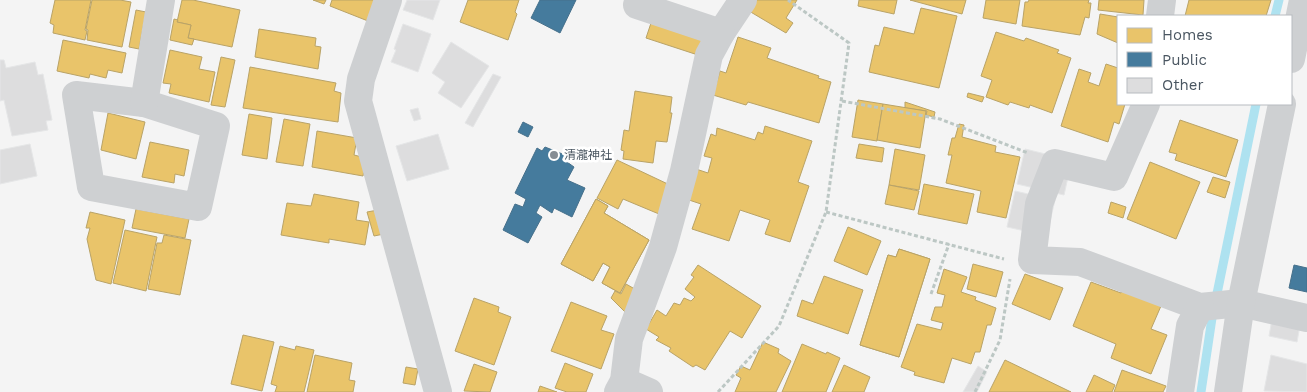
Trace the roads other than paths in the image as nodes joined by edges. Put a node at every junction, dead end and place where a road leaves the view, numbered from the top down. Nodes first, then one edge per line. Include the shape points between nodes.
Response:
1 (161, 0) edge
2 (388, 0) edge
3 (639, 0) edge
4 (743, 0) edge
5 (1162, 0) edge
6 (1303, 0) edge
7 (1160, 15) edge
8 (721, 33) junction
9 (1292, 54) edge
10 (144, 103) junction
11 (1146, 105) edge
12 (1282, 105) edge
13 (1241, 303) junction
14 (1200, 307) junction
15 (1307, 318) edge
16 (621, 387) edge
17 (438, 392) edge
18 (649, 392) edge
19 (1180, 392) edge
20 (1228, 392) edge

1 - 10 street
2 - 17 street via 361,79 358,102
3 - 8 street via 637,5
4 - 8 street
5 - 7 street
6 - 9 street
8 - 16 street via 709,54 664,247 629,338
10 - 10 street via 216,126 198,207 91,186 76,95
11 - 14 street via 1114,176 1054,163 1022,261 1080,262
12 - 13 street
13 - 14 street
13 - 15 street
13 - 20 street
14 - 19 street via 1190,326
16 - 18 street

